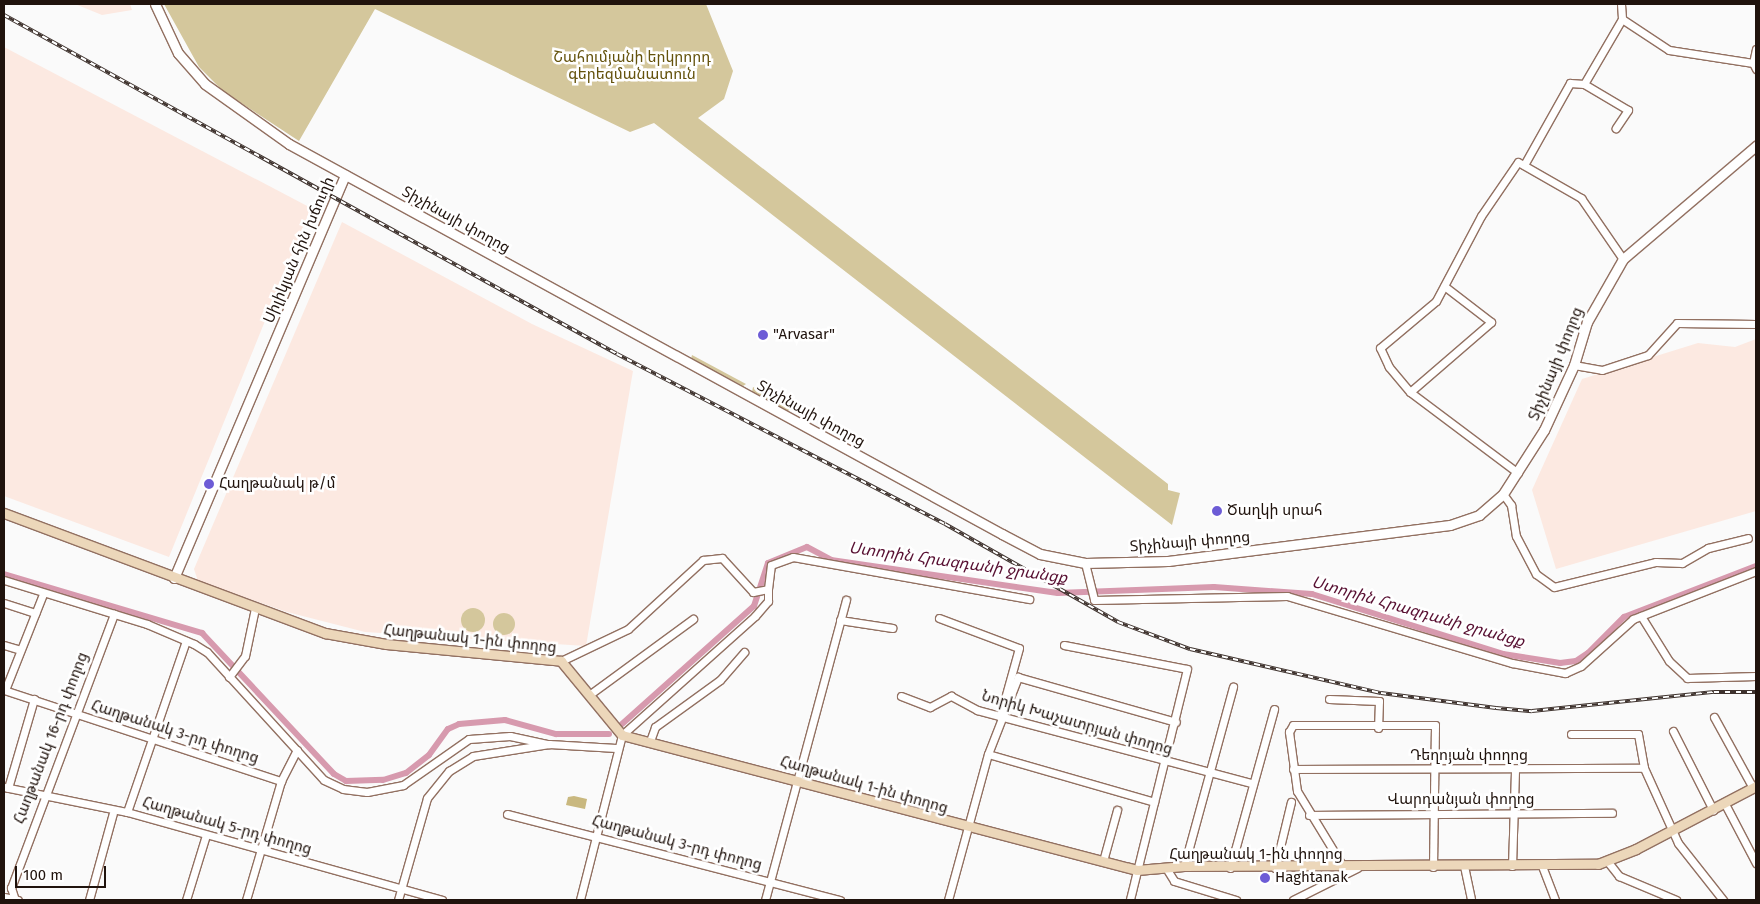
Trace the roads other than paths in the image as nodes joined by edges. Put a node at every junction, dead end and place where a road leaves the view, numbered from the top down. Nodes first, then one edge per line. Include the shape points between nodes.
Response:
1 (155, 4) edge
2 (1621, 4) edge
3 (1622, 19) junction
4 (1756, 49) edge
5 (1754, 66) edge
6 (1584, 84) junction
7 (1616, 128) dead end
8 (1756, 146) edge
9 (1524, 165) junction
10 (346, 175) junction
11 (1623, 259) junction
12 (1444, 286) junction
13 (1756, 324) edge
14 (1574, 365) junction
15 (1410, 392) junction
16 (1518, 473) junction
17 (1503, 494) junction
18 (4, 514) edge
19 (1748, 538) dead end
20 (1085, 563) junction
21 (1756, 571) edge
22 (174, 578) junction
23 (4, 580) edge
24 (763, 590) junction
25 (43, 594) junction
26 (1029, 599) dead end
27 (846, 600) dead end
28 (4, 603) edge
29 (255, 608) junction
30 (35, 613) junction
31 (114, 614) junction
32 (1641, 616) junction
33 (939, 618) dead end
34 (693, 619) dead end
35 (840, 620) junction
36 (892, 628) dead end
37 (186, 641) junction
38 (4, 645) edge
39 (1064, 645) dead end
40 (20, 650) junction
41 (744, 652) dead end
42 (561, 661) junction
43 (1756, 676) edge
44 (229, 677) junction
45 (1233, 687) dead end
46 (4, 690) edge
47 (589, 695) junction
48 (901, 696) dead end
49 (1329, 698) dead end
50 (34, 699) junction
51 (1274, 709) dead end
52 (75, 714) junction
53 (1003, 716) junction
54 (1714, 717) dead end
55 (1176, 722) junction
56 (1378, 728) junction
57 (1672, 731) dead end
58 (1571, 734) dead end
59 (622, 735) junction
60 (150, 739) junction
61 (650, 741) junction
62 (549, 744) junction
63 (616, 748) junction
64 (297, 750) junction
65 (988, 754) junction
66 (1166, 763) junction
67 (1644, 768) junction
68 (1293, 769) junction
69 (1436, 770) junction
70 (1515, 770) junction
71 (1211, 772) junction
72 (798, 781) junction
73 (281, 782) junction
74 (1252, 783) junction
75 (1754, 787) edge
76 (6, 788) edge
77 (42, 796) junction
78 (1154, 802) junction
79 (1292, 802) dead end
80 (1725, 804) junction
81 (1117, 810) dead end
82 (1714, 810) junction
83 (127, 812) junction
84 (114, 813) junction
85 (1434, 813) junction
86 (1612, 813) dead end
87 (506, 814) dead end
88 (1515, 814) junction
89 (1309, 815) junction
90 (968, 829) junction
91 (1672, 831) junction
92 (206, 835) junction
93 (598, 836) junction
94 (259, 851) junction
95 (1103, 861) junction
96 (1608, 862) junction
97 (1756, 862) edge
98 (1184, 866) junction
99 (1433, 866) junction
100 (1464, 866) junction
101 (1512, 866) junction
102 (1542, 866) junction
103 (1166, 868) junction
104 (1230, 868) junction
105 (1274, 868) junction
106 (1345, 868) junction
107 (1356, 868) junction
108 (1137, 870) junction
109 (770, 881) junction
110 (401, 889) junction
111 (4, 897) edge
112 (16, 900) edge
113 (89, 900) edge
114 (186, 900) edge
115 (246, 900) edge
116 (398, 900) edge
117 (442, 900) edge
118 (580, 900) edge
119 (765, 900) edge
120 (840, 900) edge
121 (948, 900) edge
122 (1130, 900) edge
123 (1236, 900) edge
124 (1293, 900) edge
125 (1471, 900) edge
126 (1555, 900) edge
127 (1676, 900) edge
128 (1723, 900) edge

1 - 10 street, Սիլիկյան հին խճուղի via 178,53 205,84 244,114
2 - 3 street
3 - 5 street via 1674,52 1748,59
3 - 6 street
4 - 5 street
6 - 7 street via 1628,110
6 - 9 street via 1574,81 1566,87
8 - 11 street, Տիչինայի փողոց
9 - 11 street via 1581,198
9 - 12 street via 1518,162 1481,216
10 - 20 street, Տիչինայի փողոց via 1040,554
10 - 22 street, Սիլիկյան հին խճուղի
11 - 14 street, Տիչինայի փողոց via 1587,322
12 - 15 street via 1436,301 1380,348 1389,367
12 - 15 street via 1491,322
13 - 14 street via 1677,323 1648,355 1602,370
14 - 16 street, Տիչինայի փողոց
15 - 16 street
16 - 17 street, Տիչինայի փողոց
17 - 19 street via 1536,574 1554,587 1656,562 1682,563 1708,548
17 - 20 street, Տիչինայի փողոց via 1479,515 1450,525 1168,561
18 - 22 main road, Հաղթանակ 1-ին փողոց
20 - 32 street via 1094,600 1287,596 1512,663 1565,673 1581,666
21 - 32 street
22 - 29 main road, Հաղթանակ 1-ին փողոց
23 - 25 street
24 - 26 street via 771,565 794,557
24 - 42 street via 722,558 703,560 628,629
24 - 59 street via 768,601 755,616
25 - 30 street
25 - 31 street
27 - 35 street
28 - 30 street
29 - 42 main road, Հաղթանակ 1-ին փողոց via 326,633 361,640
29 - 44 street via 239,666
30 - 40 street
31 - 37 street
31 - 52 street, Հաղթանակ 16-րդ փողոց
32 - 43 street via 1669,661 1687,678
33 - 53 street via 1019,648
34 - 47 street
35 - 36 street
35 - 72 street
37 - 44 street via 207,652
37 - 60 street
38 - 40 street
39 - 55 street via 1114,658 1184,666 1188,674
40 - 46 street
41 - 61 street via 720,680 655,727
42 - 47 main road, Հաղթանակ 1-ին փողոց
44 - 64 street
45 - 71 street
46 - 50 street, Հաղթանակ 3-րդ փողոց
47 - 59 main road, Հաղթանակ 1-ին փողոց
48 - 53 street, Նորիկ Խաչատրյան փողոց via 930,707 951,696
49 - 56 street via 1379,701
50 - 52 street, Հաղթանակ 3-րդ փողոց
50 - 76 street
51 - 74 street
52 - 60 street, Հաղթանակ 3-րդ փողոց
52 - 77 street, Հաղթանակ 16-րդ փողոց
53 - 55 street via 1016,680 1023,675
53 - 65 street
53 - 66 street, Նորիկ Խաչատրյան փողոց
54 - 75 street
55 - 66 street
56 - 68 street via 1293,724 1289,732
56 - 69 street via 1435,725
57 - 82 street
58 - 67 street via 1636,732
59 - 61 main road, Հաղթանակ 1-ին փողոց
59 - 63 street
60 - 73 street, Հաղթանակ 3-րդ փողոց
60 - 83 street
61 - 72 main road, Հաղթանակ 1-ին փողոց
62 - 63 street
62 - 64 street via 510,736 469,739 418,778 388,790 367,792 333,785
62 - 110 street via 473,756 449,771 427,798
63 - 93 street
64 - 73 street
65 - 78 street
65 - 90 street
66 - 71 street, Նորիկ Խաչատրյան փողոց
66 - 78 street
67 - 70 street, Դեղոյան փողոց
67 - 91 street
68 - 69 street, Դեղոյան փողոց
68 - 89 street
69 - 70 street, Դեղոյան փողոց
69 - 85 street
70 - 88 street
71 - 74 street, Նորիկ Խաչատրյան փողոց
71 - 98 street
72 - 90 main road, Հաղթանակ 1-ին փողոց
72 - 109 street
73 - 94 street
74 - 104 street
75 - 80 main road, Հաղթանակ 1-ին փողոց
76 - 77 street, Հաղթանակ 5-րդ փողոց
77 - 84 street, Հաղթանակ 5-րդ փողոց
77 - 112 street, Հաղթանակ 16-րդ փողոց via 11,888
78 - 108 street
79 - 105 street
80 - 82 main road, Հաղթանակ 1-ին փողոց
80 - 97 street
81 - 95 street
82 - 91 main road, Հաղթանակ 1-ին փողոց
83 - 84 street, Հաղթանակ 5-րդ փողոց
83 - 92 street, Հաղթանակ 5-րդ փողոց
84 - 113 street
85 - 88 street, Վարդանյան փողոց
85 - 89 street, Վարդանյան փողոց
85 - 99 street
86 - 88 street, Վարդանյան փողոց
87 - 93 street, Հաղթանակ 3-րդ փողոց
88 - 101 street
89 - 106 street
90 - 95 main road, Հաղթանակ 1-ին փողոց
90 - 121 street
91 - 96 main road, Հաղթանակ 1-ին փողոց
91 - 128 street
92 - 94 street, Հաղթանակ 5-րդ փողոց
92 - 114 street
93 - 109 street, Հաղթանակ 3-րդ փողոց
93 - 118 street
94 - 110 street, Հաղթանակ 5-րդ փողոց
94 - 115 street
95 - 108 main road, Հաղթանակ 1-ին փողոց
96 - 102 main road, Հաղթանակ 1-ին փողոց
96 - 127 street via 1619,876
98 - 103 main road, Հաղթանակ 1-ին փողոց
98 - 104 main road, Հաղթանակ 1-ին փողոց
99 - 100 main road, Հաղթանակ 1-ին փողոց
99 - 107 main road, Հաղթանակ 1-ին փողոց
100 - 101 main road, Հաղթանակ 1-ին փողոց
100 - 125 street
101 - 102 main road, Հաղթանակ 1-ին փողոց
102 - 126 street
103 - 108 main road, Հաղթանակ 1-ին փողոց
103 - 123 street via 1174,881
104 - 105 main road, Հաղթանակ 1-ին փողոց
105 - 106 main road, Հաղթանակ 1-ին փողոց
106 - 107 main road, Հաղթանակ 1-ին փողոց
107 - 124 street
108 - 122 street
109 - 119 street
109 - 120 street, Հաղթանակ 3-րդ փողոց
110 - 116 street
110 - 117 street, Հաղթանակ 5-րդ փողոց
111 - 112 street

